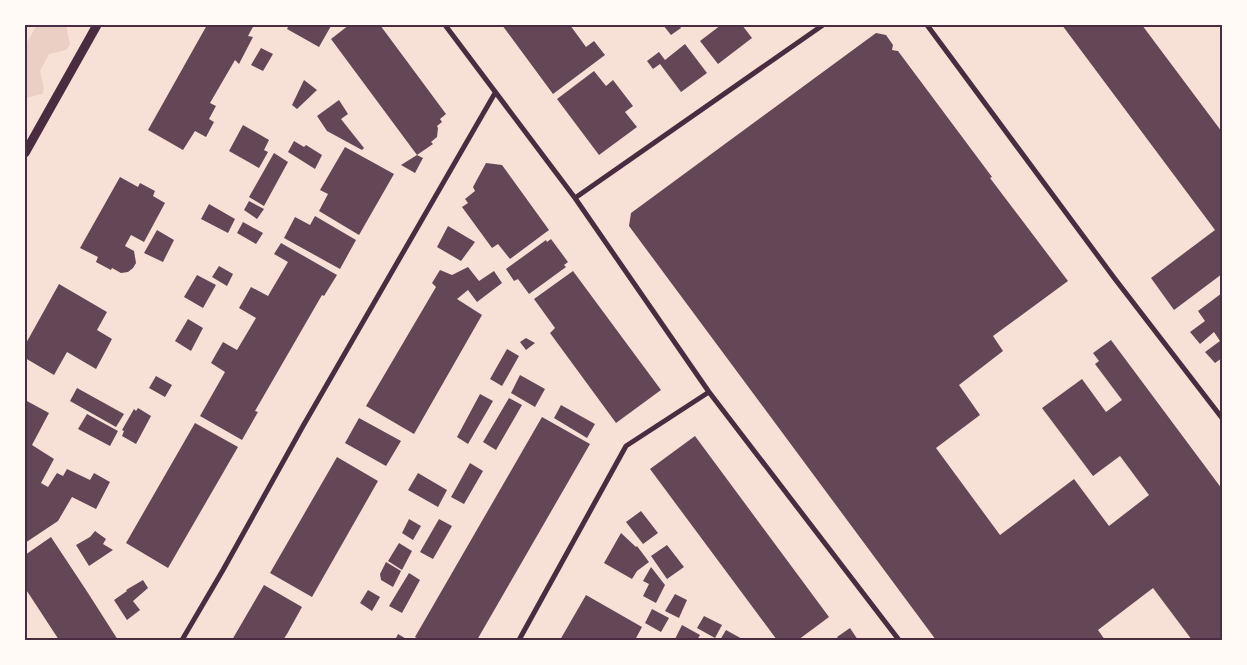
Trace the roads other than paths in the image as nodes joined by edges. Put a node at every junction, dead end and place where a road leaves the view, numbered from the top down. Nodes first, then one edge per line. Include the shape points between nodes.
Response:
1 (97, 25) edge
2 (445, 25) edge
3 (823, 25) edge
4 (927, 25) edge
5 (495, 92) junction
6 (25, 153) edge
7 (575, 198) junction
8 (709, 392) junction
9 (1222, 418) edge
10 (182, 640) edge
11 (519, 640) edge
12 (900, 640) edge

1 - 6 street
2 - 5 street
3 - 7 street
4 - 9 street
5 - 7 street
5 - 10 street
7 - 8 street
8 - 11 street via 626,446
8 - 12 street

